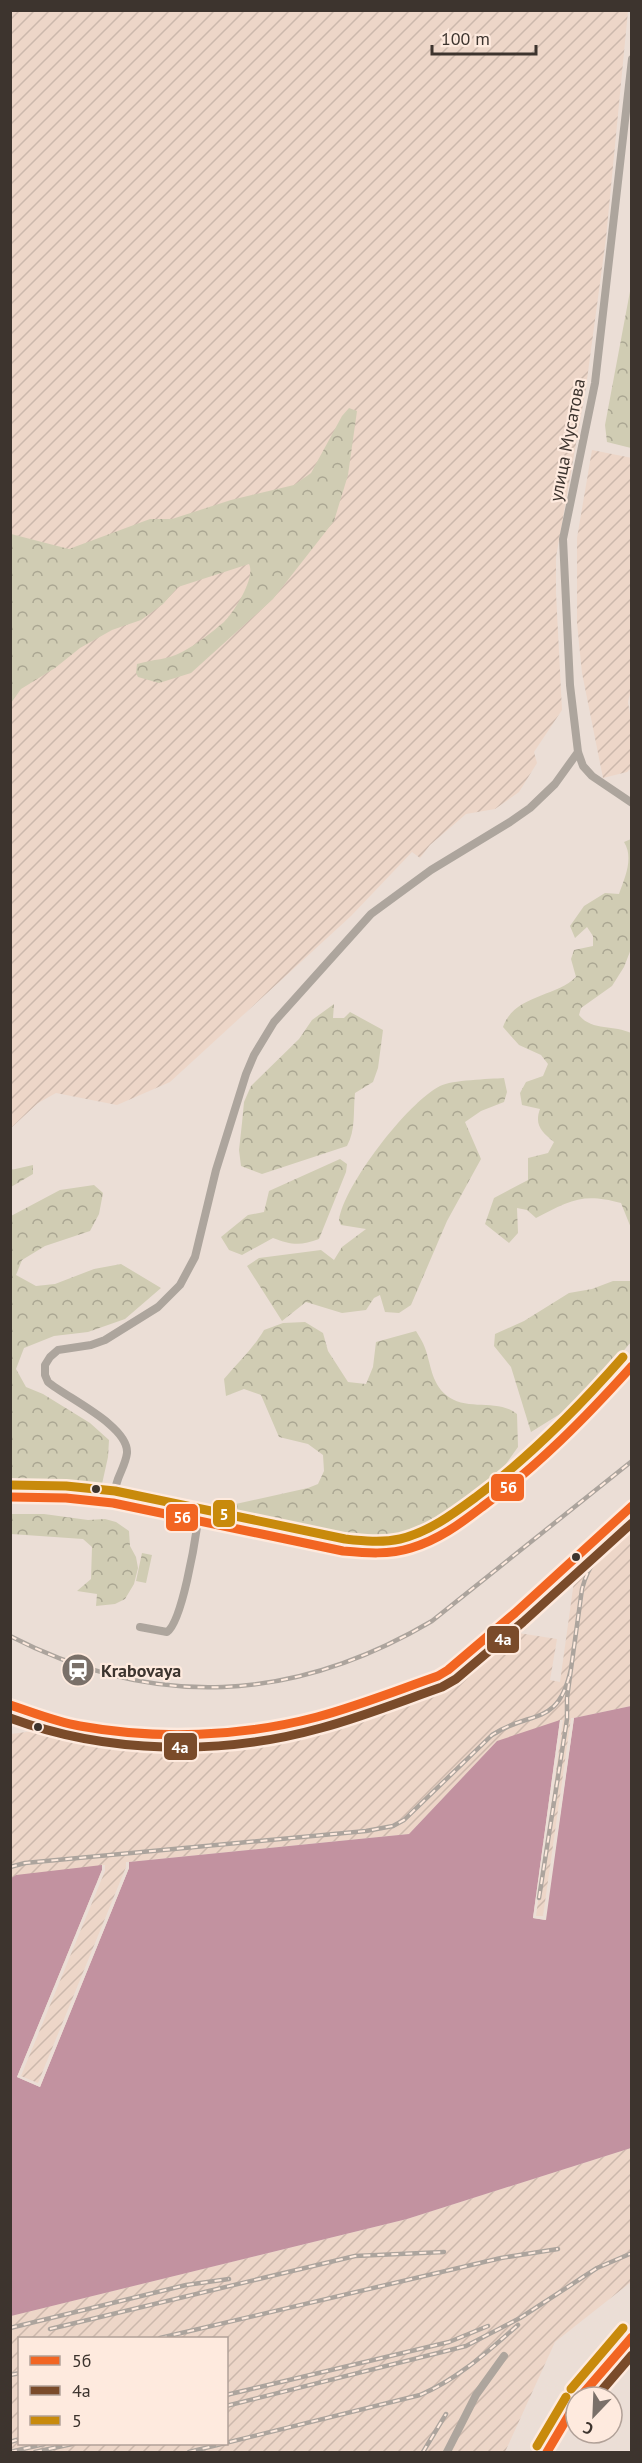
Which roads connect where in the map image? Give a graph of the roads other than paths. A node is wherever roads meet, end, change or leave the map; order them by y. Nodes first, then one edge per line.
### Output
1 (632, 58) edge
2 (578, 752) junction
3 (632, 803) edge
4 (632, 1365) edge
5 (10, 1497) edge
6 (113, 1503) junction
7 (632, 1506) edge
8 (198, 1521) junction
9 (140, 1627) dead end
10 (10, 1705) edge
11 (632, 2336) edge
12 (504, 2356) dead end
13 (590, 2385) edge
14 (564, 2423) edge
15 (447, 2452) edge
16 (547, 2452) edge

1 - 2 street, улица Мусатова
2 - 3 street, улица Мусатова
2 - 6 street
4 - 8 main road
5 - 6 main road
6 - 8 main road
7 - 10 street
8 - 9 street
11 - 13 main road
12 - 15 street
14 - 16 main road

